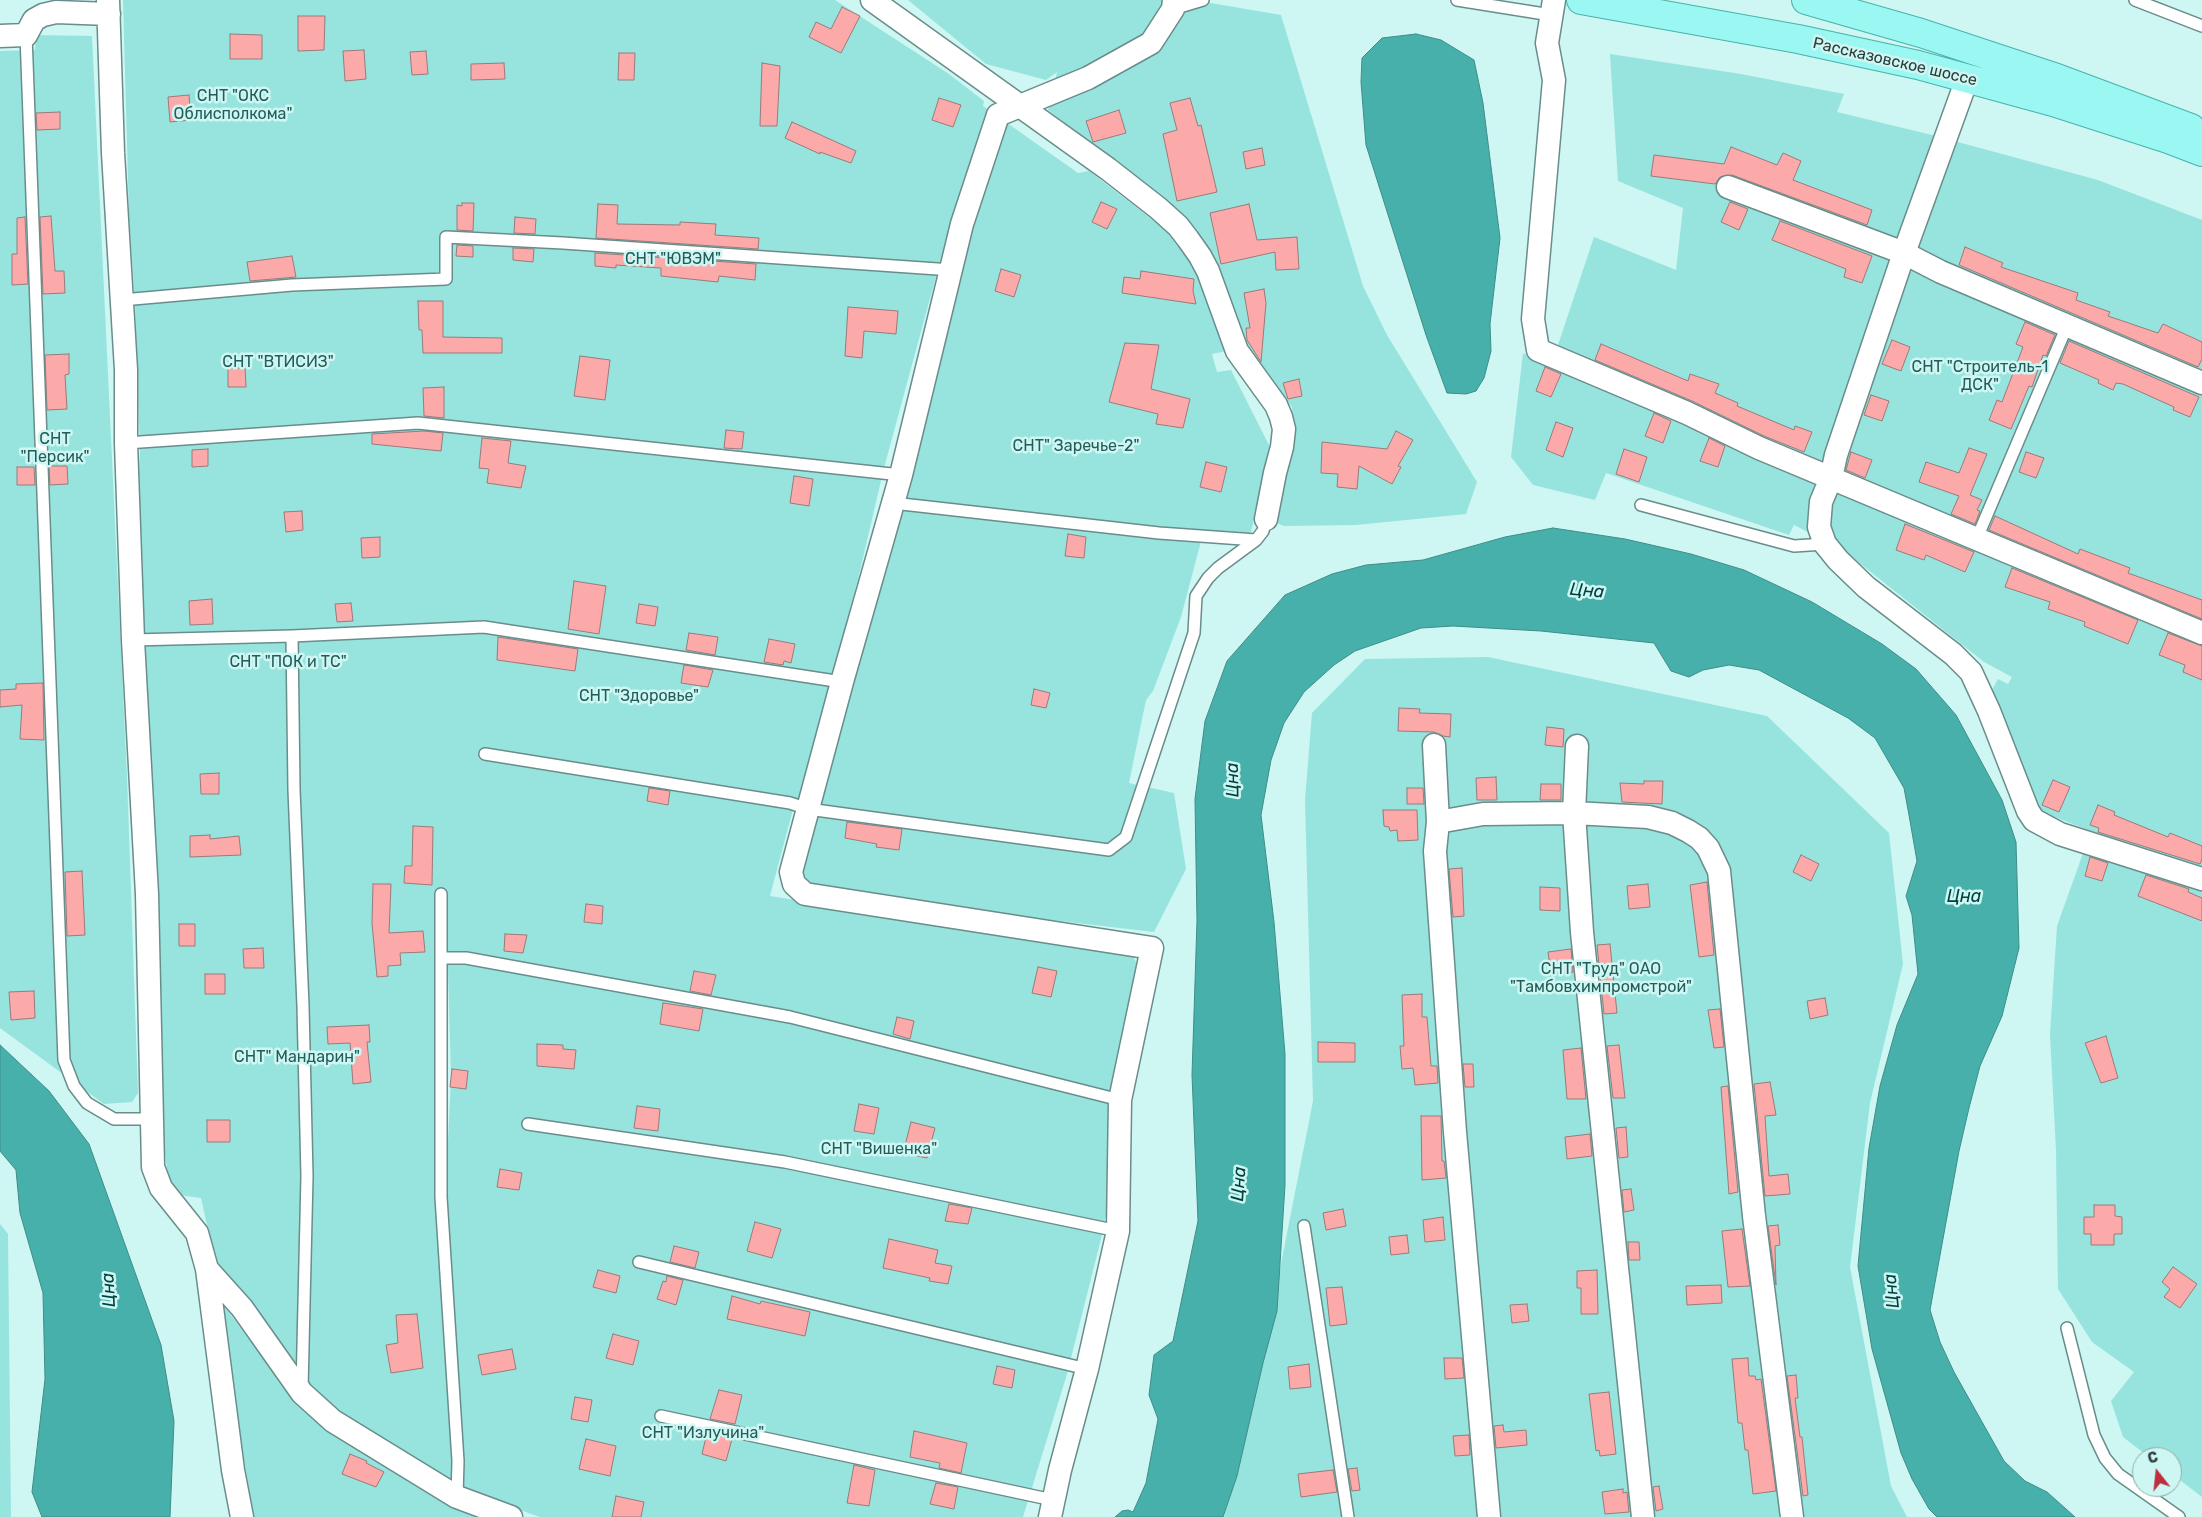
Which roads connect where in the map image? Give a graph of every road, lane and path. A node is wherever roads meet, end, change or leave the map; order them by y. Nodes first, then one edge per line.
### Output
1 (872, 0) edge
2 (1203, 0) edge
3 (1457, 0) edge
4 (1580, 0) edge
5 (1806, 0) edge
6 (2135, 0) edge
7 (1174, 5) edge
8 (109, 7) edge
9 (1553, 7) edge
10 (2202, 26) edge
11 (26, 35) junction
12 (0, 36) edge
13 (1967, 79) junction
14 (1019, 106) junction
15 (2202, 132) edge
16 (2202, 152) edge
17 (1728, 187) dead end
18 (1904, 253) junction
19 (952, 270) junction
20 (122, 300) junction
21 (2067, 326) junction
22 (2202, 383) edge
23 (126, 443) junction
24 (901, 476) junction
25 (1831, 478) junction
26 (893, 503) junction
27 (1641, 505) dead end
28 (1266, 519) joint
29 (1977, 538) junction
30 (1256, 540) junction
31 (1825, 544) junction
32 (2202, 633) edge
33 (292, 636) junction
34 (133, 640) junction
35 (842, 682) junction
36 (1434, 744) dead end
37 (1577, 746) dead end
38 (485, 754) dead end
39 (808, 809) junction
40 (1574, 813) junction
41 (1438, 822) junction
42 (2202, 879) edge
43 (441, 894) dead end
44 (442, 958) junction
45 (1120, 1100) junction
46 (151, 1119) junction
47 (528, 1124) dead end
48 (1304, 1226) dead end
49 (1118, 1231) junction
50 (639, 1262) dead end
51 (207, 1269) junction
52 (2067, 1328) dead end
53 (1087, 1369) junction
54 (302, 1393) junction
55 (661, 1416) dead end
56 (458, 1498) junction
57 (1052, 1508) edge
58 (242, 1517) edge
59 (511, 1517) edge
60 (1348, 1517) edge
61 (1489, 1517) edge
62 (1643, 1517) edge
63 (1792, 1517) edge
64 (2180, 1517) edge

1 - 14 street
2 - 7 lane
3 - 9 lane
4 - 13 main road, Рассказовское шоссе
5 - 15 main road, Рассказовское шоссе
6 - 10 lane
7 - 14 street
8 - 11 street
8 - 20 street
9 - 25 street
11 - 12 street
11 - 46 lane
13 - 16 main road, Рассказовское шоссе
13 - 18 street
14 - 19 street
14 - 28 street
17 - 18 street
18 - 21 street
18 - 25 street
19 - 20 lane
19 - 24 street
20 - 23 street
21 - 22 street
21 - 29 lane
23 - 24 lane
23 - 34 street
24 - 26 street
25 - 29 street
25 - 31 street
26 - 30 lane
26 - 35 street
27 - 31 lane
28 - 30 lane
29 - 32 street
30 - 39 lane
31 - 42 street
33 - 34 lane
33 - 35 lane
33 - 54 lane
34 - 46 street
35 - 39 street
36 - 41 street
37 - 40 street
38 - 39 lane
39 - 45 street
40 - 41 street
40 - 62 street
40 - 63 street
41 - 61 street
43 - 44 lane
44 - 45 lane
44 - 56 lane
45 - 49 street
46 - 51 street
47 - 49 lane
48 - 60 lane
49 - 53 street
50 - 53 lane
51 - 54 street
51 - 58 street
52 - 64 lane
53 - 57 street
54 - 56 street
55 - 57 lane
56 - 59 street

